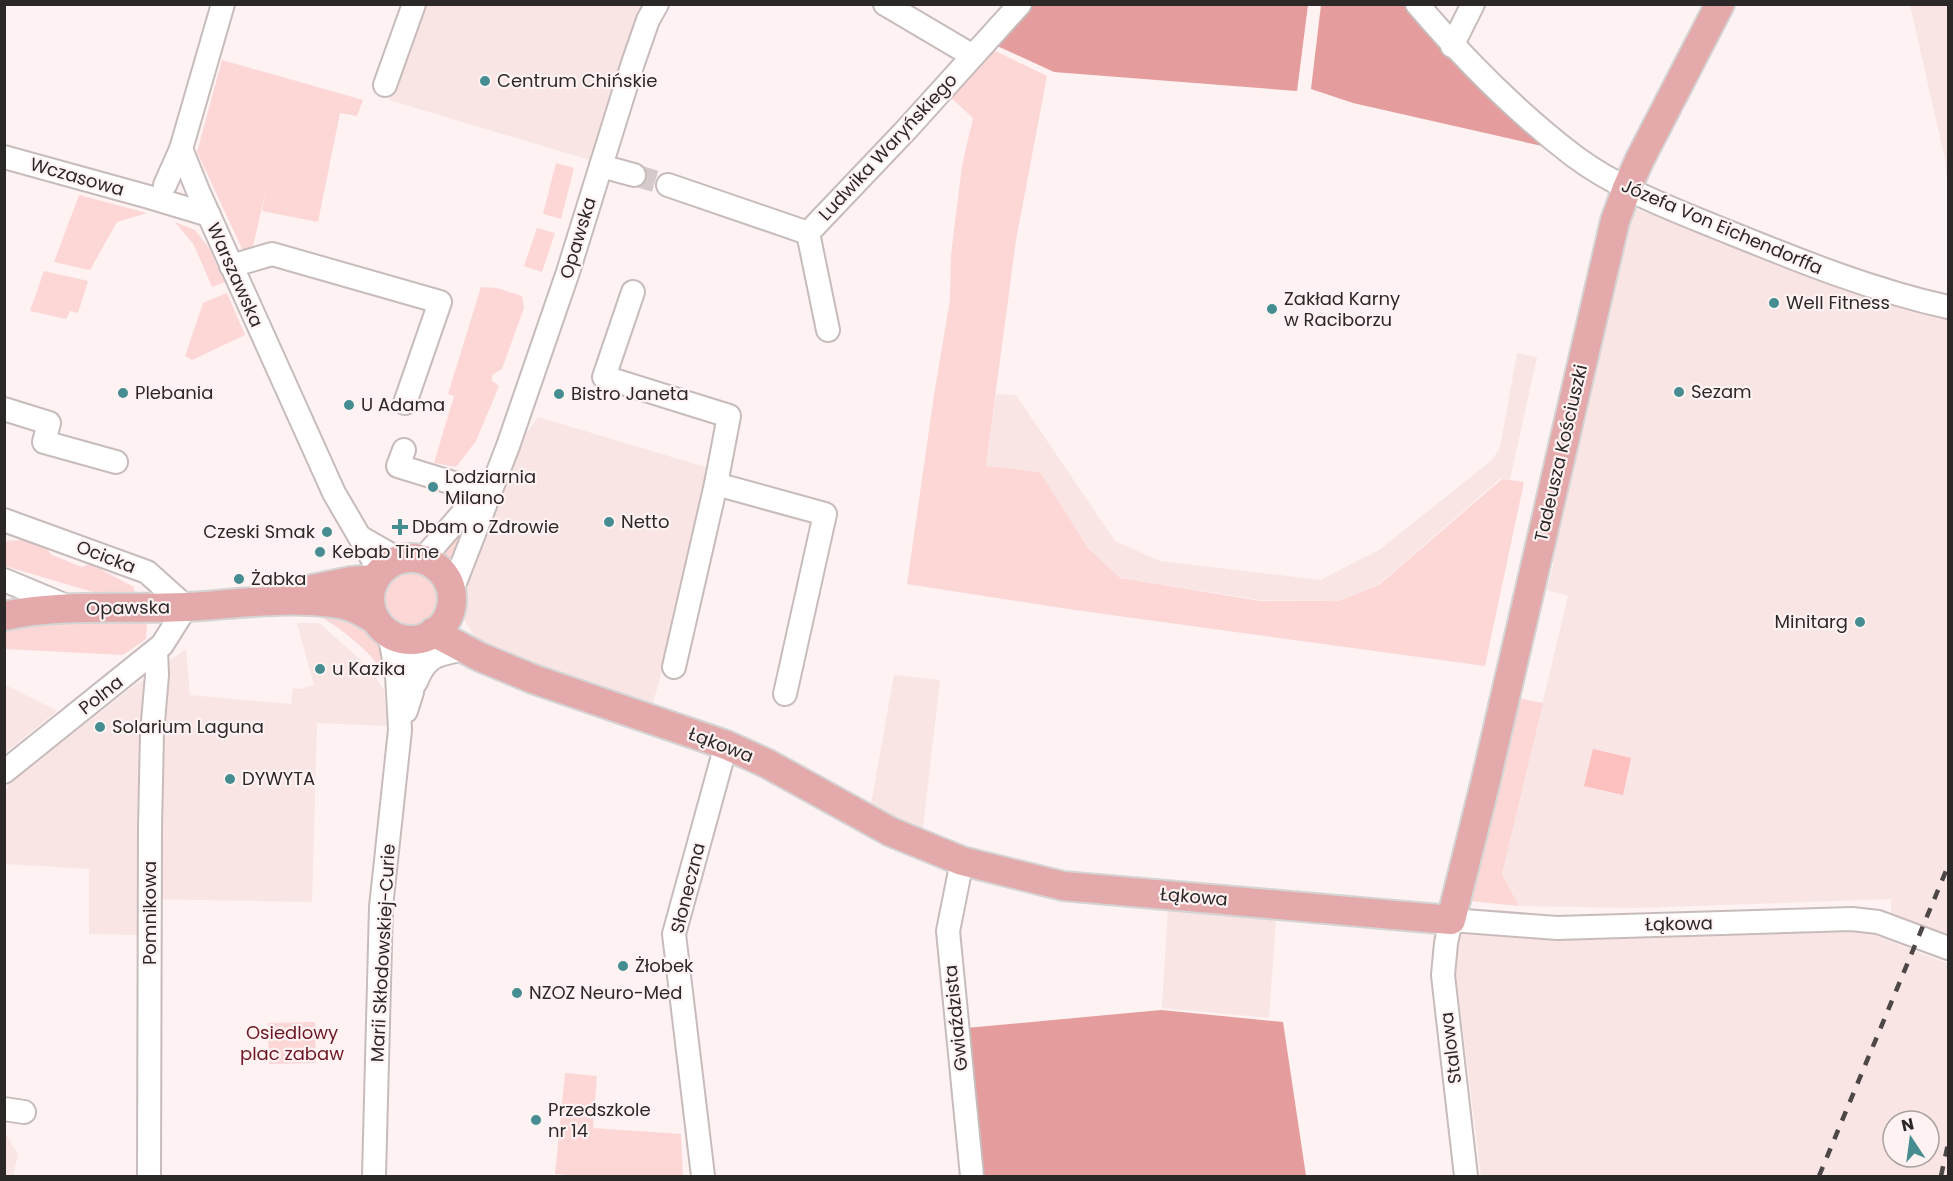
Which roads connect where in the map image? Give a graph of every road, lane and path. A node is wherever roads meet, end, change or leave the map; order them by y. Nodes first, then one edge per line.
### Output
1 (223, 4) edge
2 (414, 4) edge
3 (657, 4) edge
4 (885, 4) edge
5 (1020, 4) edge
6 (1417, 4) edge
7 (1473, 4) edge
8 (1720, 4) edge
9 (1452, 46) junction
10 (973, 56) junction
11 (385, 86) dead end
12 (181, 148) junction
13 (4, 157) edge
14 (601, 165) junction
15 (634, 175) tunnel mouth
16 (194, 183) junction
17 (668, 184) tunnel mouth
18 (1627, 188) junction
19 (162, 195) junction
20 (208, 216) junction
21 (808, 233) junction
22 (231, 266) junction
23 (633, 292) dead end
24 (1948, 307) edge
25 (828, 330) dead end
26 (405, 403) dead end
27 (4, 410) edge
28 (404, 450) dead end
29 (116, 462) dead end
30 (716, 484) junction
31 (485, 493) junction
32 (8, 523) edge
33 (358, 536) junction
34 (386, 570) junction
35 (4, 580) edge
36 (251, 602) junction
37 (186, 607) junction
38 (71, 608) junction
39 (4, 616) edge
40 (440, 619) junction
41 (383, 626) junction
42 (156, 651) junction
43 (472, 653) junction
44 (674, 667) dead end
45 (412, 692) junction
46 (785, 694) dead end
47 (400, 730) junction
48 (726, 745) junction
49 (4, 772) edge
50 (962, 861) junction
51 (1451, 920) junction
52 (1948, 948) edge
53 (149, 1176) edge
54 (374, 1176) edge
55 (703, 1176) edge
56 (972, 1176) edge
57 (1466, 1176) edge

1 - 12 street
2 - 11 street
3 - 14 street, Opawska
4 - 10 street
5 - 10 street, Ludwika Waryńskiego
6 - 9 street, Józefa Von Eichendorffa
7 - 9 street
8 - 18 main road, Tadeusza Kościuszki
9 - 18 street, Józefa Von Eichendorffa
10 - 21 street, Ludwika Waryńskiego
12 - 16 street, Warszawska
12 - 19 street
13 - 19 street, Wczasowa
14 - 15 street
14 - 31 street, Opawska
16 - 19 street
16 - 20 street, Warszawska
17 - 21 street, Ludwika Waryńskiego
18 - 24 street, Józefa Von Eichendorffa
18 - 51 main road, Tadeusza Kościuszki
19 - 20 street, Wczasowa
20 - 22 street, Warszawska
21 - 25 street
22 - 26 street
22 - 33 street, Warszawska
23 - 30 street
27 - 29 street
28 - 31 street
30 - 44 street
30 - 46 street
31 - 34 street, Opawska
31 - 40 street, Opawska
32 - 37 street, Ocicka
33 - 34 street
33 - 34 street
34 - 36 main road, Opawska
34 - 40 main road
34 - 41 main road
35 - 38 street
36 - 37 main road, Opawska
36 - 41 main road, Opawska
37 - 38 main road, Opawska
37 - 42 street, Polna
38 - 39 main road, Opawska
40 - 41 main road
40 - 43 main road
40 - 45 street, Marii Skłodowskiej-Curie
41 - 47 street, Marii Skłodowskiej-Curie
42 - 49 street, Polna
42 - 53 street, Pomnikowa
43 - 45 street, Marii Skłodowskiej-Curie
43 - 48 main road, Łąkowa
45 - 47 street, Marii Skłodowskiej-Curie
47 - 54 street, Marii Skłodowskiej-Curie
48 - 50 main road, Łąkowa
48 - 55 street, Słoneczna
50 - 51 main road, Łąkowa
50 - 56 street, Gwiaździsta
51 - 52 street, Łąkowa
51 - 57 street, Stalowa

